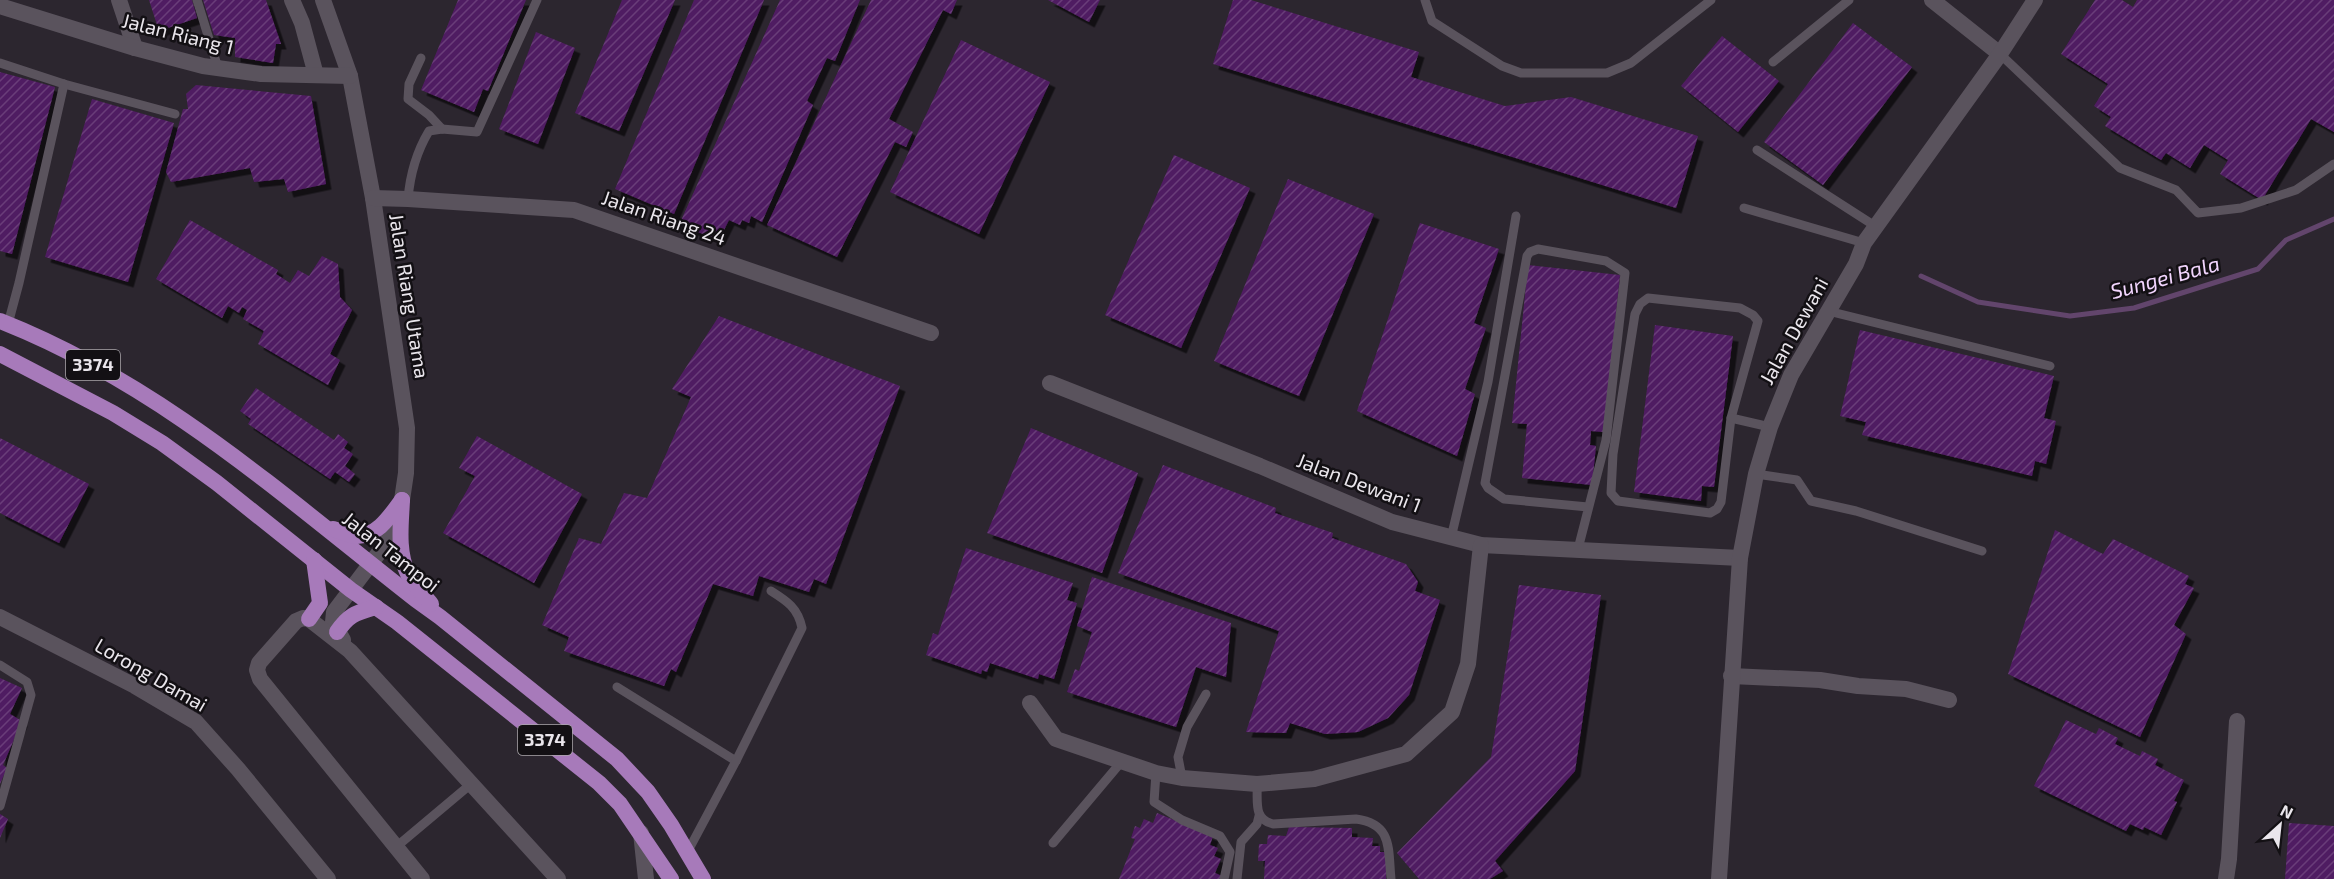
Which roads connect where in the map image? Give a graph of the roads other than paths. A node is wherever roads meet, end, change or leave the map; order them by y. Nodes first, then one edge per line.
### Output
1 (119, 0) edge
2 (197, 0) edge
3 (292, 0) edge
4 (323, 0) edge
5 (537, 0) edge
6 (1425, 0) edge
7 (1711, 0) edge
8 (1849, 0) edge
9 (1932, 0) edge
10 (2035, 0) edge
11 (0, 6) edge
12 (135, 48) junction
13 (2000, 54) junction
14 (421, 58) dead end
15 (0, 63) edge
16 (1773, 63) dead end
17 (218, 68) junction
18 (316, 75) junction
19 (350, 76) junction
20 (64, 84) junction
21 (175, 114) dead end
22 (442, 129) junction
23 (1757, 150) dead end
24 (2334, 164) edge
25 (373, 198) junction
26 (408, 199) junction
27 (1744, 208) dead end
28 (1516, 216) dead end
29 (1875, 226) junction
30 (1864, 243) junction
31 (1828, 311) junction
32 (4, 322) edge
33 (931, 333) dead end
34 (0, 354) edge
35 (2050, 366) dead end
36 (1050, 382) dead end
37 (1731, 418) junction
38 (1770, 428) junction
39 (1756, 474) junction
40 (402, 500) junction
41 (1588, 507) junction
42 (324, 526) junction
43 (1451, 538) junction
44 (1481, 545) junction
45 (1578, 549) junction
46 (1982, 551) dead end
47 (1740, 558) junction
48 (314, 560) junction
49 (371, 565) junction
50 (351, 590) junction
51 (771, 591) dead end
52 (376, 607) junction
53 (0, 617) edge
54 (440, 617) junction
55 (309, 619) junction
56 (337, 632) junction
57 (350, 651) junction
58 (0, 665) edge
59 (1731, 676) junction
60 (617, 687) dead end
61 (1206, 694) dead end
62 (1949, 700) dead end
63 (1030, 703) dead end
64 (2237, 721) dead end
65 (736, 761) junction
66 (1122, 761) junction
67 (1156, 773) junction
68 (1182, 777) junction
69 (471, 784) junction
70 (1257, 784) junction
71 (0, 806) edge
72 (1259, 816) junction
73 (641, 833) junction
74 (1053, 843) dead end
75 (396, 847) junction
76 (688, 851) junction
77 (328, 879) edge
78 (422, 879) edge
79 (558, 879) edge
80 (646, 879) edge
81 (671, 879) edge
82 (703, 879) edge
83 (1224, 879) edge
84 (1237, 879) edge
85 (1391, 879) edge
86 (1719, 879) edge
87 (2226, 879) edge

1 - 12 street
2 - 17 lane
3 - 18 street
4 - 19 street, Jalan Riang Utama
5 - 22 lane
6 - 7 lane
8 - 16 lane
9 - 13 street
10 - 13 street, Jalan Dewani
11 - 12 street, Jalan Riang 1
12 - 17 street, Jalan Riang 1
13 - 24 lane
13 - 29 street, Jalan Dewani
14 - 22 lane
15 - 20 lane
17 - 18 street, Jalan Riang 1
18 - 19 street, Jalan Riang 1
19 - 25 street, Jalan Riang Utama
20 - 21 lane
20 - 32 lane
22 - 26 lane
23 - 29 lane
25 - 26 street, Jalan Riang 24
25 - 40 street, Jalan Riang Utama
26 - 33 street, Jalan Riang 24
27 - 30 lane
28 - 43 lane
29 - 30 street, Jalan Dewani
30 - 31 street, Jalan Dewani
31 - 35 lane
31 - 38 street, Jalan Dewani
32 - 42 main road, Jalan Tampoi / 3374
34 - 48 main road, 3374
36 - 43 street, Jalan Dewani 1
37 - 37 lane
37 - 38 lane
38 - 39 street, Jalan Dewani
39 - 46 lane
39 - 47 street, Jalan Dewani
40 - 42 main road
40 - 49 street, Jalan Riang Utama
40 - 54 main road
41 - 41 lane
41 - 45 lane
42 - 49 main road, Jalan Tampoi / 3374
43 - 44 street, Jalan Dewani 1
44 - 45 street, Jalan Dewani 1
44 - 70 street
45 - 47 street, Jalan Dewani 1
47 - 59 street, Jalan Dewani
48 - 50 main road, 3374
48 - 55 main road
49 - 50 street, Jalan Riang Utama
49 - 54 main road, Jalan Tampoi / 3374
50 - 52 main road, 3374
50 - 56 street, Jalan Riang Utama
51 - 65 lane
52 - 56 main road
52 - 73 main road, 3374
53 - 77 street, Lorong Damai
54 - 76 main road, Jalan Tampoi / 3374
55 - 57 street
55 - 75 street
56 - 57 street
57 - 69 street
58 - 71 lane
59 - 62 street
59 - 86 street, Jalan Dewani
60 - 65 lane
61 - 68 lane
63 - 66 street
64 - 87 street
65 - 76 lane
66 - 67 street
66 - 74 lane
67 - 68 street
67 - 83 lane
68 - 70 street
69 - 75 lane
69 - 79 street
70 - 72 lane
72 - 84 lane
72 - 85 lane
73 - 80 street
73 - 81 main road, 3374
75 - 78 street
76 - 82 main road, Jalan Tampoi / 3374

